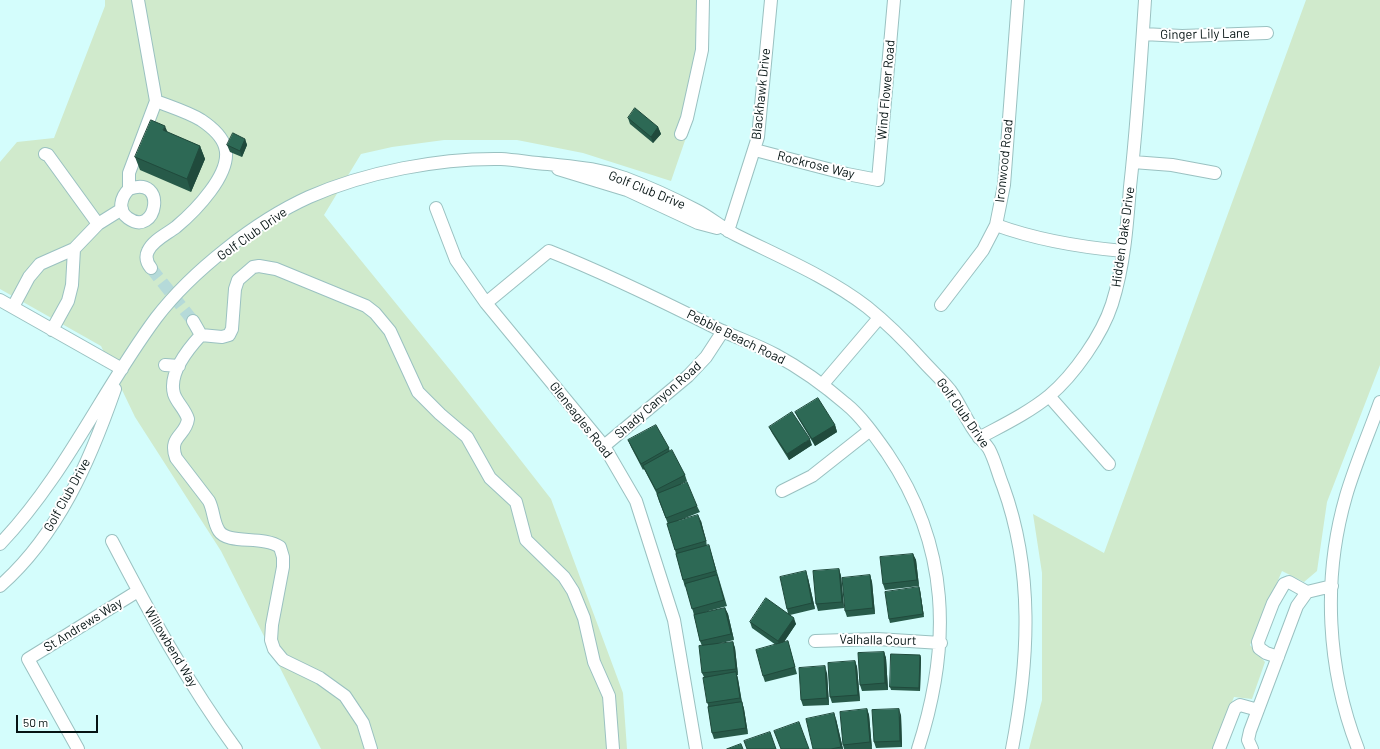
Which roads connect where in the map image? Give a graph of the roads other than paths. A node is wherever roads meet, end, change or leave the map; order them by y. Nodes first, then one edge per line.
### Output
1 (138, 0) edge
2 (703, 0) edge
3 (771, 0) edge
4 (894, 0) edge
5 (1018, 0) edge
6 (1145, 0) edge
7 (1267, 33) dead end
8 (1143, 34) junction
9 (156, 101) junction
10 (681, 134) dead end
11 (755, 150) junction
12 (45, 154) dead end
13 (1133, 162) junction
14 (1215, 173) dead end
15 (878, 180) joint
16 (129, 189) junction
17 (436, 208) dead end
18 (122, 209) junction
19 (98, 224) junction
20 (996, 225) junction
21 (728, 231) junction
22 (74, 249) junction
23 (1123, 251) junction
24 (54, 258) junction
25 (151, 268) tunnel mouth
26 (72, 273) junction
27 (0, 300) edge
28 (486, 303) junction
29 (941, 305) dead end
30 (13, 307) junction
31 (879, 318) junction
32 (193, 321) tunnel mouth
33 (52, 330) junction
34 (723, 332) junction
35 (200, 335) junction
36 (165, 365) dead end
37 (179, 366) junction
38 (122, 370) junction
39 (822, 385) junction
40 (1049, 396) junction
41 (1380, 402) edge
42 (869, 430) junction
43 (979, 438) junction
44 (604, 446) junction
45 (1109, 464) dead end
46 (782, 491) dead end
47 (112, 541) dead end
48 (0, 544) edge
49 (0, 586) edge
50 (1332, 586) junction
51 (138, 591) junction
52 (1307, 592) junction
53 (815, 641) dead end
54 (941, 643) junction
55 (1278, 657) junction
56 (1258, 710) junction
57 (78, 749) edge
58 (236, 749) edge
59 (371, 749) edge
60 (613, 749) edge
61 (696, 749) edge
62 (918, 749) edge
63 (1012, 749) edge
64 (1219, 749) edge
65 (1252, 749) edge
66 (1358, 749) edge

1 - 9 street
2 - 10 street
3 - 11 street, Blackhawk Drive
4 - 15 street, Wind Flower Road
5 - 20 street, Ironwood Road
6 - 8 street, Hidden Oaks Drive
7 - 8 street, Ginger Lily Lane
8 - 13 street, Hidden Oaks Drive
9 - 16 street
9 - 25 street
11 - 15 street, Rockrose Way
11 - 21 street, Blackhawk Drive
12 - 19 street
13 - 14 street
13 - 23 street, Hidden Oaks Drive
16 - 18 street
16 - 18 street
17 - 28 street, Gleneagles Road
18 - 19 street
19 - 22 street
20 - 23 street
20 - 29 street, Ironwood Road
21 - 31 street, Golf Club Drive
21 - 38 street, Golf Club Drive
22 - 24 street
22 - 26 street
23 - 40 street, Hidden Oaks Drive
24 - 26 street
24 - 30 street
26 - 33 street
27 - 30 street
28 - 34 street, Pebble Beach Road
28 - 44 street, Gleneagles Road
30 - 33 street
31 - 39 street
31 - 43 street, Golf Club Drive
32 - 35 street
33 - 38 street
34 - 39 street, Pebble Beach Road
34 - 44 street, Shady Canyon Road
35 - 37 street
35 - 60 street
36 - 37 street
37 - 59 street
38 - 48 street, Golf Club Drive
38 - 49 street, Golf Club Drive
39 - 42 street, Pebble Beach Road
40 - 43 street, Hidden Oaks Drive
40 - 45 street
41 - 50 street
42 - 46 street
42 - 54 street, Pebble Beach Road
43 - 63 street, Golf Club Drive
44 - 61 street, Gleneagles Road
47 - 51 street, Willowbend Way
50 - 52 street
50 - 66 street
51 - 57 street, St Andrews Way
51 - 58 street, Willowbend Way
52 - 55 street
52 - 55 street
53 - 54 street, Valhalla Court
54 - 62 street, Pebble Beach Road
55 - 56 street
56 - 64 street
56 - 65 street

